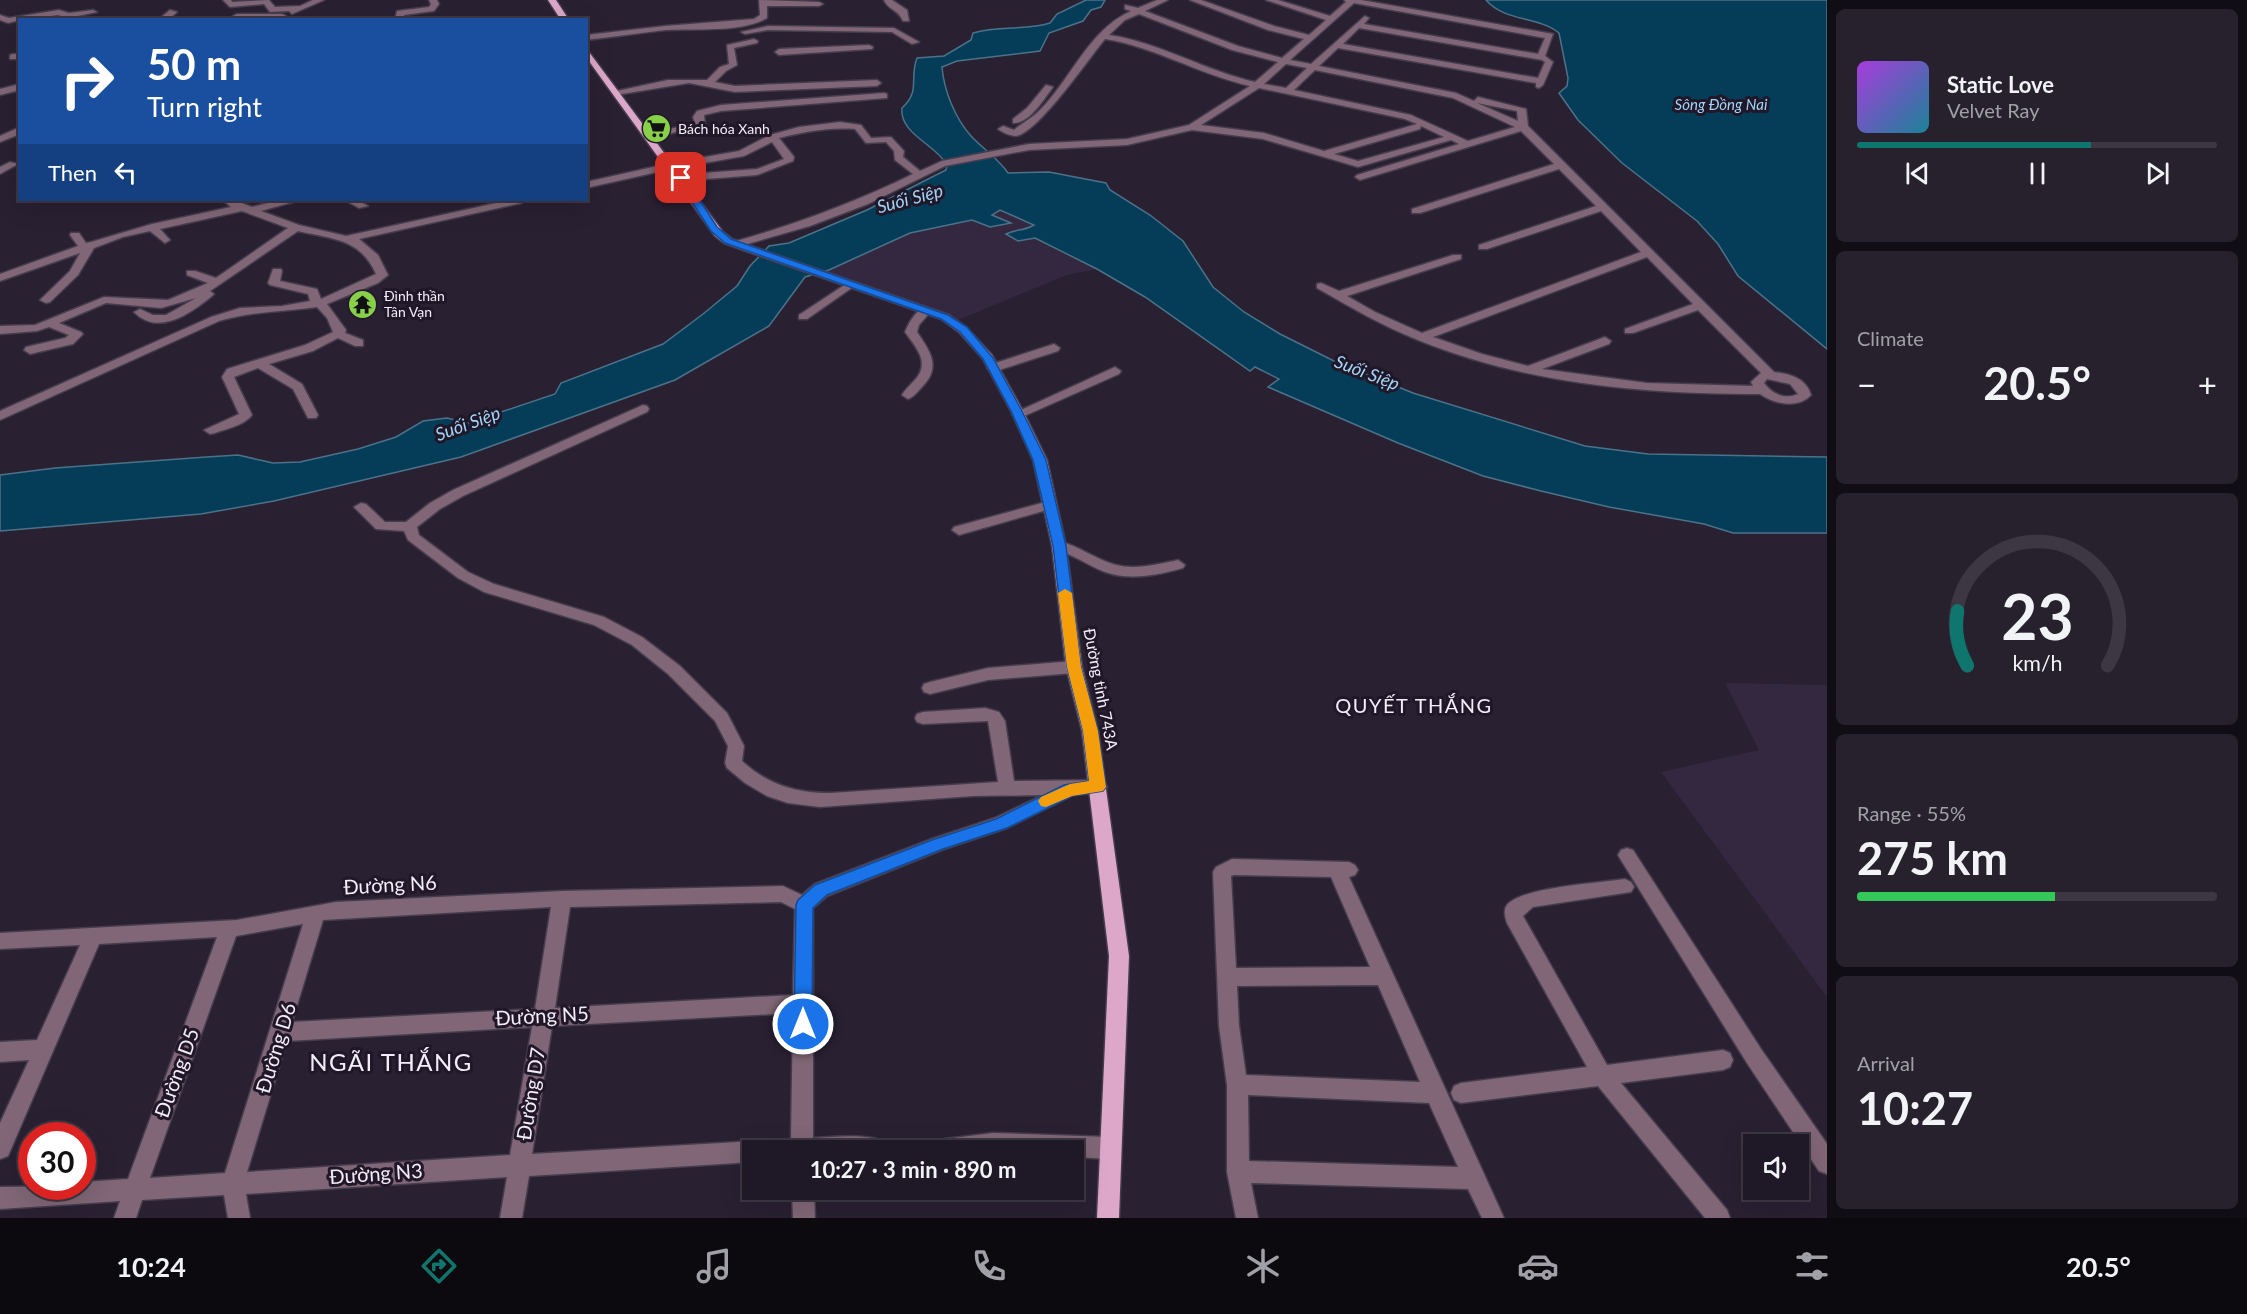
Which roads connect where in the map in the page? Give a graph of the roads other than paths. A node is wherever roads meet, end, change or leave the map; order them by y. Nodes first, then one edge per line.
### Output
1 (227, 0) edge
2 (320, 0) edge
3 (433, 0) edge
4 (552, 0) edge
5 (888, 0) edge
6 (1145, 0) edge
7 (1164, 0) edge
8 (1194, 0) edge
9 (1270, 0) edge
10 (94, 1) edge
11 (1350, 1) edge
12 (762, 2) edge
13 (819, 4) dead end
14 (1377, 6) junction
15 (300, 8) junction
16 (1132, 9) junction
17 (93, 12) junction
18 (173, 12) dead end
19 (420, 14) edge
20 (237, 16) dead end
21 (28, 18) edge
22 (88, 18) edge
23 (165, 18) edge
24 (279, 18) edge
25 (399, 18) edge
26 (564, 18) edge
27 (906, 19) dead end
28 (1332, 19) junction
29 (727, 24) junction
30 (1358, 25) junction
31 (742, 32) junction
32 (1092, 33) dead end
33 (1102, 36) junction
34 (588, 38) edge
35 (1310, 38) junction
36 (722, 39) dead end
37 (915, 42) dead end
38 (762, 45) junction
39 (1337, 45) junction
40 (730, 47) junction
41 (869, 47) dead end
42 (780, 52) junction
43 (588, 53) edge
44 (789, 56) dead end
45 (1541, 56) junction
46 (1284, 61) junction
47 (1313, 68) junction
48 (1057, 76) dead end
49 (710, 82) junction
50 (878, 82) dead end
51 (1256, 86) junction
52 (18, 88) edge
53 (0, 92) edge
54 (616, 92) junction
55 (1287, 92) junction
56 (884, 96) dead end
57 (1456, 96) junction
58 (1039, 99) junction
59 (1051, 100) junction
60 (1028, 125) junction
61 (1192, 127) junction
62 (1418, 127) dead end
63 (1523, 127) junction
64 (18, 131) edge
65 (649, 135) junction
66 (1445, 135) junction
67 (773, 136) junction
68 (0, 139) edge
69 (1468, 144) junction
70 (1024, 148) junction
71 (747, 152) junction
72 (1327, 153) junction
73 (13, 164) dead end
74 (1561, 165) junction
75 (671, 166) junction
76 (0, 171) edge
77 (752, 172) junction
78 (921, 176) junction
79 (1360, 177) dead end
80 (681, 178) junction
81 (591, 184) edge
82 (230, 201) edge
83 (286, 201) edge
84 (352, 201) edge
85 (516, 201) edge
86 (363, 206) dead end
87 (242, 207) junction
88 (1602, 207) junction
89 (254, 210) junction
90 (1416, 211) dead end
91 (152, 227) junction
92 (296, 227) junction
93 (75, 235) dead end
94 (350, 238) junction
95 (165, 240) dead end
96 (87, 246) junction
97 (742, 246) junction
98 (1483, 247) dead end
99 (1648, 253) junction
100 (1457, 257) dead end
101 (277, 271) dead end
102 (191, 273) dead end
103 (0, 278) edge
104 (214, 284) junction
105 (849, 285) junction
106 (1321, 286) dead end
107 (292, 288) junction
108 (1336, 296) junction
109 (46, 300) dead end
110 (318, 303) junction
111 (1700, 305) junction
112 (189, 308) junction
113 (260, 310) junction
114 (926, 310) junction
115 (141, 312) dead end
116 (201, 315) dead end
117 (803, 316) dead end
118 (51, 324) junction
119 (0, 330) edge
120 (1629, 331) dead end
121 (338, 334) junction
122 (1422, 337) junction
123 (1605, 341) dead end
124 (360, 344) dead end
125 (1054, 348) dead end
126 (30, 350) dead end
127 (260, 364) junction
128 (993, 368) junction
129 (1530, 369) junction
130 (1115, 371) dead end
131 (1770, 375) junction
132 (1762, 390) junction
133 (908, 395) dead end
134 (643, 409) dead end
135 (1018, 414) junction
136 (312, 415) dead end
137 (0, 416) edge
138 (210, 430) dead end
139 (1049, 505) junction
140 (361, 507) dead end
141 (410, 527) junction
142 (959, 530) dead end
143 (1059, 546) junction
144 (1178, 565) dead end
145 (1074, 667) junction
146 (930, 688) dead end
147 (923, 718) dead end
148 (1098, 787) junction
149 (1007, 788) junction
150 (1070, 790) junction
151 (1627, 855) dead end
152 (1625, 887) dead end
153 (562, 899) junction
154 (804, 905) junction
155 (316, 913) junction
156 (229, 929) junction
157 (93, 936) junction
158 (0, 941) edge
159 (1383, 976) junction
160 (1227, 977) junction
161 (803, 1003) junction
162 (543, 1016) junction
163 (281, 1032) junction
164 (43, 1049) junction
165 (0, 1052) edge
166 (1723, 1060) dead end
167 (1602, 1076) junction
168 (1237, 1085) junction
169 (1461, 1092) dead end
170 (1435, 1094) junction
171 (802, 1140) edge
172 (1084, 1147) edge
173 (0, 1148) edge
174 (1109, 1148) junction
175 (742, 1152) edge
176 (1827, 1163) edge
177 (519, 1166) junction
178 (1238, 1172) junction
179 (1475, 1178) junction
180 (233, 1183) junction
181 (136, 1189) junction
182 (0, 1198) edge
183 (803, 1200) edge
184 (125, 1218) edge
185 (239, 1218) edge
186 (511, 1218) edge
187 (804, 1218) edge
188 (1108, 1218) edge
189 (1247, 1218) edge
190 (1493, 1218) edge
191 (1719, 1218) edge

1 - 15 street
2 - 15 street
3 - 19 street
4 - 26 main road
5 - 27 street
6 - 16 street
7 - 16 street
8 - 35 street
9 - 28 street
10 - 17 street
11 - 14 street
11 - 28 street
12 - 13 street
12 - 29 street
14 - 30 street
14 - 45 street
15 - 24 street
16 - 32 street
16 - 33 street
16 - 46 street
17 - 21 street
17 - 22 street
18 - 23 street
19 - 25 street
20 - 24 street
28 - 35 street
29 - 31 street
29 - 34 street
30 - 39 street
30 - 45 street
31 - 37 street
31 - 38 street
33 - 51 street
33 - 59 street
35 - 46 street
36 - 40 street
38 - 40 street
38 - 42 street
39 - 45 street
39 - 47 street
40 - 49 street
41 - 42 street
42 - 44 street
43 - 54 main road, Đường tỉnh 743A
46 - 47 street
46 - 51 street
47 - 55 street
47 - 57 street
48 - 58 street
49 - 50 street
49 - 54 street
51 - 55 street
51 - 61 street
52 - 53 street
54 - 65 main road, Đường tỉnh 743A
55 - 66 street
56 - 65 street
57 - 63 street
57 - 63 street
58 - 59 street
58 - 60 street
59 - 60 street
60 - 70 street
61 - 70 street
61 - 72 street
62 - 72 street
63 - 69 street
63 - 74 street
64 - 68 street
65 - 75 main road, Đường tỉnh 743A
66 - 69 street
66 - 72 street
67 - 71 street
67 - 77 street
67 - 78 street
69 - 79 street
70 - 78 street
71 - 75 street
71 - 77 street
73 - 76 street
74 - 88 street
74 - 90 street
75 - 80 main road, Đường tỉnh 743A
75 - 81 street
77 - 80 street
78 - 97 street
80 - 97 main road, Đường tỉnh 743A
82 - 87 street
83 - 89 street
84 - 86 street
85 - 94 street
87 - 89 street
87 - 91 street
88 - 98 street
88 - 99 street
89 - 92 street
91 - 95 street
91 - 96 street
92 - 94 street
92 - 104 street
93 - 96 street
94 - 110 street
96 - 103 street
96 - 109 street
97 - 105 main road, Đường tỉnh 743A
99 - 111 street
99 - 122 street
100 - 108 street
101 - 107 street
102 - 104 street
104 - 112 street
104 - 118 street
105 - 114 main road, Đường tỉnh 743A
105 - 117 street
106 - 108 street
107 - 110 street
107 - 113 street
108 - 122 street
110 - 113 street
110 - 121 street
111 - 120 street
111 - 131 street
112 - 115 street
112 - 116 street
113 - 137 street
114 - 128 main road, Đường tỉnh 743A
114 - 133 street
118 - 119 street
118 - 126 street
121 - 124 street
121 - 127 street
122 - 129 street
123 - 129 street
125 - 128 street
127 - 136 street
127 - 138 street
128 - 135 main road, Đường tỉnh 743A
129 - 132 street
130 - 135 street
131 - 132 street
131 - 132 street
134 - 141 street
135 - 139 main road, Đường tỉnh 743A
139 - 142 street
139 - 143 main road, Đường tỉnh 743A
140 - 141 street
141 - 149 street
143 - 144 street
143 - 145 main road, Đường tỉnh 743A
145 - 146 street
145 - 148 main road, Đường tỉnh 743A
147 - 149 street
148 - 150 street
148 - 174 main road, Đường tỉnh 743A
149 - 150 street
150 - 154 street
151 - 176 street
152 - 167 street
153 - 154 street, Đường N6
153 - 155 street, Đường N6
153 - 162 street, Đường D7
154 - 161 street
155 - 156 street, Đường N6
155 - 163 street, Đường D6
156 - 157 street, Đường N6
156 - 181 street, Đường D5
157 - 158 street, Đường N6
157 - 164 street
159 - 160 street
159 - 160 street
159 - 170 street
160 - 168 street
161 - 162 street, Đường N5
161 - 171 street
162 - 163 street, Đường N5
162 - 177 street, Đường D7
163 - 180 street, Đường D6
164 - 165 street
164 - 173 street
166 - 167 street
167 - 169 street
167 - 191 street
168 - 170 street
168 - 178 street
170 - 179 street
172 - 174 street
174 - 188 main road, Đường tỉnh 743A
175 - 177 street, Đường N3
177 - 180 street, Đường N3
177 - 186 street, Đường D7
178 - 179 street
178 - 189 street
179 - 190 street
180 - 181 street, Đường N3
180 - 185 street
181 - 182 street, Đường N3
181 - 184 street, Đường D5
183 - 187 street

